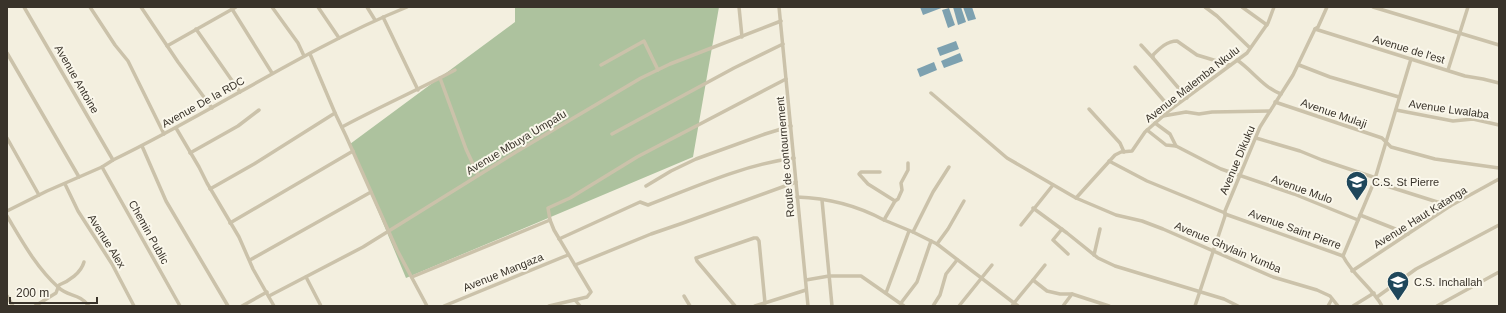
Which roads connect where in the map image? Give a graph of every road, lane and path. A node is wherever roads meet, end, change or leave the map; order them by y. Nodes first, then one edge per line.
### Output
1 (24, 7) edge
2 (90, 7) edge
3 (141, 7) edge
4 (272, 7) edge
5 (318, 7) edge
6 (367, 7) edge
7 (407, 7) edge
8 (739, 7) edge
9 (779, 7) edge
10 (1205, 7) edge
11 (1242, 7) edge
12 (1274, 7) edge
13 (1327, 7) edge
14 (1373, 7) edge
15 (1468, 7) edge
16 (235, 8) edge
17 (383, 17) junction
18 (376, 20) junction
19 (781, 21) junction
20 (1267, 25) junction
21 (196, 29) junction
22 (1315, 29) junction
23 (1459, 32) junction
24 (742, 36) junction
25 (339, 38) junction
26 (783, 44) junction
27 (1499, 44) edge
28 (1141, 45) dead end
29 (167, 46) junction
30 (1250, 48) junction
31 (7, 53) edge
32 (310, 54) junction
33 (304, 56) junction
34 (1153, 58) junction
35 (1411, 59) junction
36 (1237, 60) junction
37 (601, 65) dead end
38 (1230, 65) junction
39 (1299, 65) junction
40 (1135, 67) dead end
41 (455, 70) dead end
42 (658, 70) junction
43 (1448, 70) junction
44 (272, 73) junction
45 (440, 78) junction
46 (786, 79) junction
47 (1499, 83) edge
48 (418, 90) junction
49 (240, 92) junction
50 (931, 93) dead end
51 (1281, 94) junction
52 (1399, 97) junction
53 (1187, 98) junction
54 (1275, 102) junction
55 (212, 108) junction
56 (1089, 109) dead end
57 (1171, 109) junction
58 (259, 110) dead end
59 (1396, 110) junction
60 (1270, 111) junction
61 (335, 113) junction
62 (1163, 116) junction
63 (1156, 123) junction
64 (1499, 125) edge
65 (791, 126) junction
66 (342, 127) junction
67 (176, 128) junction
68 (1147, 130) junction
69 (164, 134) junction
70 (612, 134) dead end
71 (7, 138) edge
72 (1256, 138) junction
73 (1386, 142) junction
74 (142, 146) junction
75 (1176, 146) junction
76 (353, 151) junction
77 (1124, 152) junction
78 (190, 153) junction
79 (794, 158) junction
80 (113, 160) junction
81 (1109, 161) junction
82 (908, 163) dead end
83 (102, 167) junction
84 (949, 167) dead end
85 (1499, 168) edge
86 (880, 172) dead end
87 (478, 175) junction
88 (1240, 176) junction
89 (79, 177) junction
90 (1376, 178) junction
91 (1499, 179) edge
92 (796, 182) junction
93 (1374, 182) junction
94 (65, 184) junction
95 (1053, 185) junction
96 (646, 186) dead end
97 (210, 189) junction
98 (371, 192) junction
99 (40, 195) junction
100 (797, 197) junction
101 (1076, 198) junction
102 (822, 200) junction
103 (896, 200) junction
104 (964, 201) dead end
105 (1450, 206) junction
106 (1033, 208) junction
107 (7, 211) edge
108 (1225, 214) junction
109 (1360, 215) junction
110 (7, 216) edge
111 (550, 220) junction
112 (884, 220) junction
113 (1358, 220) junction
114 (230, 223) junction
115 (1020, 224) dead end
116 (1499, 225) edge
117 (1062, 229) junction
118 (1100, 229) dead end
119 (389, 230) junction
120 (911, 231) junction
121 (1408, 234) junction
122 (559, 239) junction
123 (931, 241) junction
124 (937, 244) junction
125 (1212, 252) junction
126 (1068, 254) dead end
127 (568, 255) junction
128 (1094, 255) junction
129 (1343, 256) junction
130 (250, 260) junction
131 (957, 260) junction
132 (84, 262) dead end
133 (576, 265) junction
134 (992, 265) dead end
135 (1045, 265) dead end
136 (1352, 271) junction
137 (1499, 272) edge
138 (829, 276) junction
139 (306, 277) junction
140 (412, 277) junction
141 (982, 278) junction
142 (806, 280) junction
143 (1033, 280) junction
144 (59, 289) junction
145 (806, 290) junction
146 (1199, 291) junction
147 (268, 294) junction
148 (886, 294) junction
149 (1072, 294) junction
150 (1376, 295) junction
151 (7, 296) edge
152 (684, 296) dead end
153 (1332, 299) junction
154 (575, 300) junction
155 (765, 303) junction
156 (901, 303) junction
157 (1013, 304) edge
158 (12, 306) edge
159 (35, 306) edge
160 (89, 306) edge
161 (134, 306) edge
162 (180, 306) edge
163 (228, 306) edge
164 (242, 306) edge
165 (274, 306) edge
166 (321, 306) edge
167 (427, 306) edge
168 (444, 306) edge
169 (549, 306) edge
170 (580, 306) edge
171 (690, 306) edge
172 (735, 306) edge
173 (755, 306) edge
174 (808, 306) edge
175 (832, 306) edge
176 (904, 306) edge
177 (932, 306) edge
178 (959, 306) edge
179 (1018, 306) edge
180 (1063, 306) edge
181 (1109, 306) edge
182 (1195, 306) edge
183 (1238, 306) edge
184 (1328, 306) edge
185 (1338, 306) edge
186 (1353, 306) edge
187 (1382, 306) edge
188 (1437, 306) edge

1 - 80 street, Avenue Antoine
2 - 69 street
3 - 29 street
4 - 33 street
5 - 25 street
6 - 18 street
7 - 17 street, Avenue De la RDC
8 - 24 street
9 - 19 street, Route de contournement
10 - 30 street
11 - 20 street
12 - 20 street, Avenue Malemba Nkulu
13 - 22 street, Avenue Dikuku
14 - 23 street
15 - 23 street
16 - 21 street
16 - 44 street
17 - 18 street, Avenue De la RDC
17 - 48 street
18 - 25 street, Avenue De la RDC
19 - 24 street, Avenue Mbuya Umpafu
19 - 26 street, Route de contournement
20 - 30 street, Avenue Malemba Nkulu
21 - 29 street
21 - 49 street
22 - 35 street, Avenue de l'est
22 - 39 street, Avenue Dikuku
23 - 27 street
23 - 43 street
24 - 42 street, Avenue Mbuya Umpafu
25 - 32 street, Avenue De la RDC
26 - 46 street, Route de contournement
26 - 70 street
28 - 34 street
29 - 55 street
30 - 36 street, Avenue Malemba Nkulu
31 - 89 street
32 - 33 street, Avenue De la RDC
32 - 61 street
33 - 44 street, Avenue De la RDC
34 - 38 street
34 - 53 street
35 - 43 street, Avenue de l'est
35 - 52 street, Avenue Saint Pierre
36 - 38 street, Avenue Malemba Nkulu
36 - 51 street
37 - 42 street
38 - 53 street, Avenue Malemba Nkulu
39 - 51 street, Avenue Dikuku
39 - 52 street
40 - 57 street
41 - 45 street
42 - 87 street, Avenue Mbuya Umpafu
43 - 47 street, Avenue de l'est
44 - 49 street, Avenue De la RDC
45 - 48 street
45 - 87 street
46 - 65 street, Route de contournement
46 - 111 street
48 - 66 street
49 - 55 street, Avenue De la RDC
50 - 95 street, Avenue Ghylain Yumba
51 - 54 street, Avenue Dikuku
52 - 59 street, Avenue Saint Pierre
53 - 57 street, Avenue Malemba Nkulu
54 - 60 street, Avenue Dikuku
54 - 73 street, Avenue Mulaji
55 - 67 street, Avenue De la RDC
56 - 77 street
57 - 62 street, Avenue Malemba Nkulu
58 - 78 street
59 - 64 street, Avenue Lwalaba
59 - 73 street, Avenue Saint Pierre
60 - 62 street
60 - 72 street, Avenue Dikuku
61 - 66 street
61 - 97 street
62 - 63 street, Avenue Malemba Nkulu
63 - 68 street, Avenue Malemba Nkulu
63 - 75 street
65 - 79 street, Route de contournement
65 - 96 street
66 - 76 street
67 - 69 street, Avenue De la RDC
67 - 78 street
68 - 75 street, Avenue Mulo
68 - 77 street, Avenue Malemba Nkulu
69 - 74 street, Avenue De la RDC
71 - 99 street
72 - 88 street, Avenue Dikuku
72 - 90 street
73 - 85 street, Avenue Mulaji
73 - 90 street, Avenue Saint Pierre
74 - 80 street, Avenue De la RDC
74 - 163 street
75 - 88 street, Avenue Mulo
76 - 98 street
76 - 114 street
77 - 81 street, Avenue Malemba Nkulu
78 - 97 street
79 - 92 street, Route de contournement
79 - 122 street
80 - 83 street, Avenue De la RDC
81 - 101 street, Avenue Malemba Nkulu
81 - 108 street, Avenue Saint Pierre
82 - 103 street
83 - 89 street, Avenue De la RDC
83 - 162 street, Chemin Public
84 - 120 street
86 - 103 street
87 - 119 street, Avenue Mbuya Umpafu
88 - 108 street, Avenue Dikuku
88 - 113 street, Avenue Mulo
89 - 94 street, Avenue De la RDC
90 - 93 street, Avenue Saint Pierre
91 - 105 street, Avenue Haut Katanga
92 - 100 street, Route de contournement
92 - 133 street
93 - 105 street
93 - 109 street, Avenue Saint Pierre
94 - 99 street, Avenue De la RDC
94 - 161 street, Avenue Alex
95 - 101 street, Avenue Ghylain Yumba
95 - 106 street
97 - 114 street
98 - 119 street
98 - 130 street
99 - 107 street, Avenue De la RDC
100 - 102 street
100 - 142 street, Route de contournement
101 - 125 street, Avenue Ghylain Yumba
102 - 112 street
102 - 138 street
103 - 112 street
104 - 124 street
105 - 121 street, Avenue Haut Katanga
106 - 115 street
106 - 117 street
108 - 125 street, Avenue Dikuku
108 - 129 street, Avenue Saint Pierre
109 - 113 street, Avenue Saint Pierre
109 - 121 street
110 - 144 street
111 - 122 street
111 - 140 street
112 - 120 street
113 - 129 street, Avenue Saint Pierre
114 - 130 street
116 - 150 street
117 - 126 street
117 - 128 street
118 - 128 street
119 - 139 street, Avenue Mbuya Umpafu
119 - 140 street
120 - 123 street
120 - 148 street
121 - 136 street, Avenue Haut Katanga
122 - 127 street
123 - 124 street
123 - 156 street
124 - 131 street
125 - 146 street, Avenue Dikuku
125 - 153 street, Avenue Ghylain Yumba
127 - 133 street
127 - 168 street, Avenue Mangaza
128 - 146 street
129 - 136 street
130 - 147 street
131 - 141 street
131 - 177 street
132 - 144 street
133 - 154 street
134 - 141 street
135 - 143 street
136 - 150 street
137 - 188 street
138 - 142 street
138 - 148 street
138 - 175 street
139 - 147 street, Avenue Mbuya Umpafu
139 - 166 street
140 - 167 street
141 - 157 street
141 - 178 street
142 - 145 street, Route de contournement
143 - 149 street
143 - 157 street
144 - 159 street
144 - 160 street
145 - 155 street
145 - 174 street, Route de contournement
146 - 182 street, Avenue Dikuku
146 - 183 street
147 - 164 street, Avenue Mbuya Umpafu
147 - 165 street
148 - 156 street
149 - 180 street
149 - 181 street
150 - 186 street
150 - 187 street
151 - 158 street
152 - 171 street
153 - 184 street
153 - 185 street
154 - 169 street
154 - 170 street
155 - 172 street
155 - 173 street
156 - 176 street
157 - 179 street

